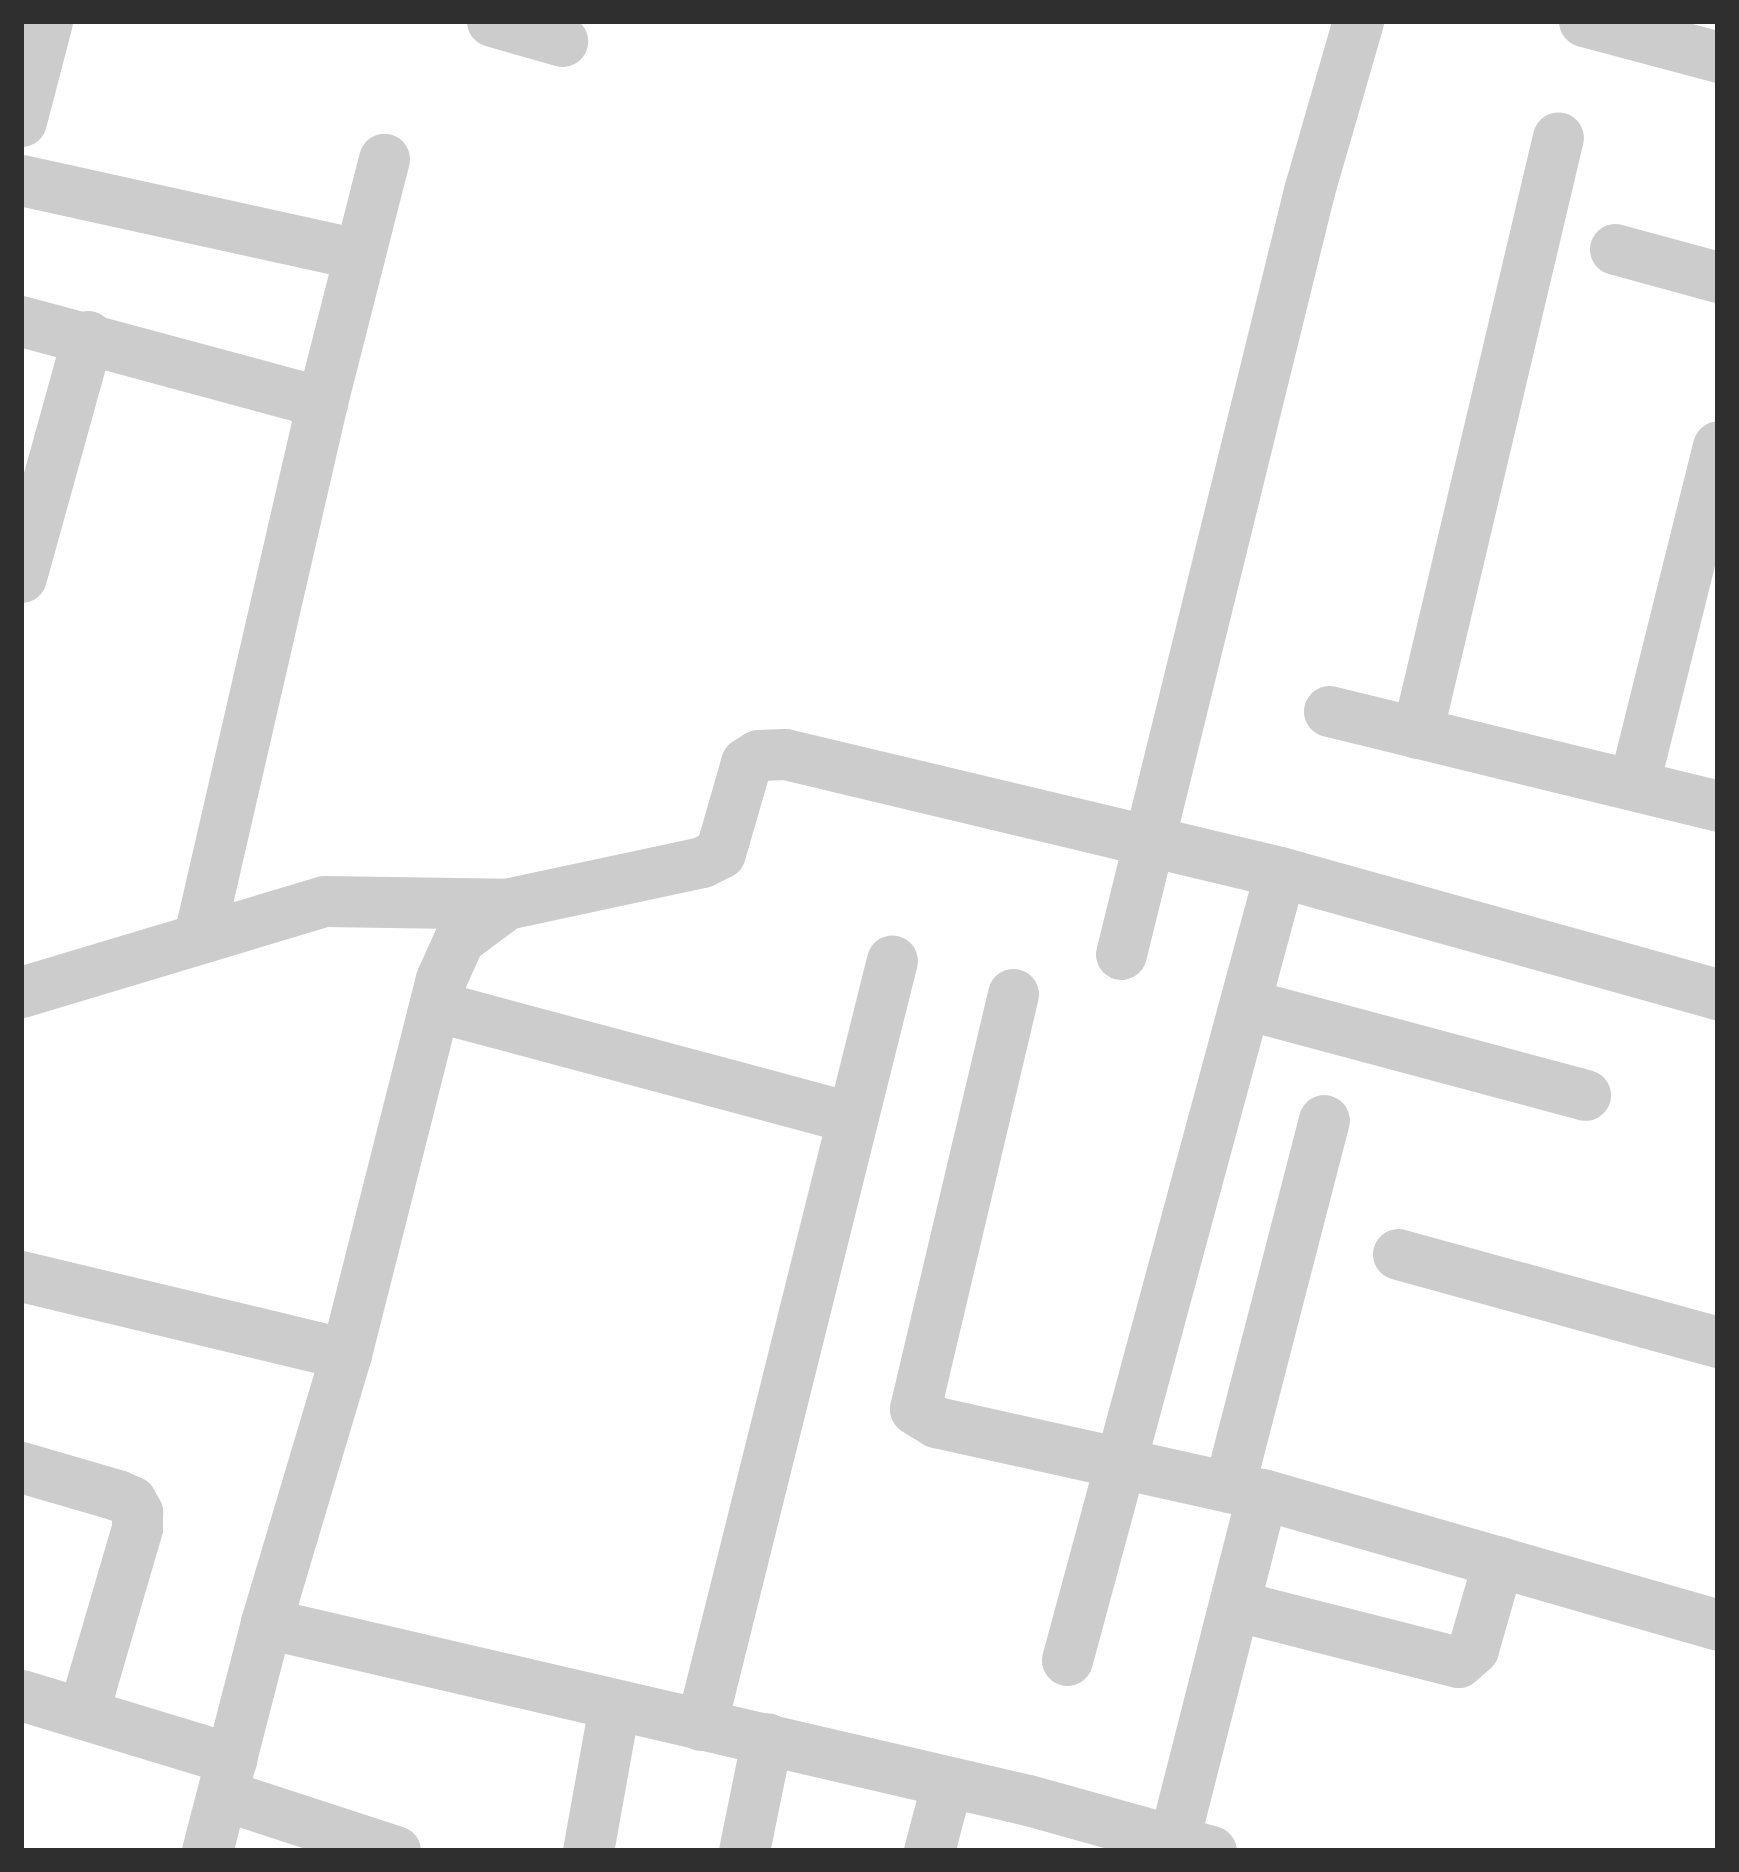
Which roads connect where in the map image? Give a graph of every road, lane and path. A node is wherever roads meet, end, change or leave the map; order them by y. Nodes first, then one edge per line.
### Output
1 (47, 21) edge
2 (492, 21) edge
3 (1358, 21) edge
4 (1584, 21) edge
5 (562, 41) dead end
6 (1718, 57) edge
7 (21, 121) edge
8 (1558, 137) dead end
9 (384, 160) dead end
10 (21, 180) edge
11 (1615, 249) dead end
12 (357, 254) junction
13 (1718, 277) edge
14 (21, 321) edge
15 (88, 336) junction
16 (322, 402) junction
17 (1718, 446) edge
18 (21, 577) edge
19 (1329, 711) dead end
20 (1417, 733) junction
21 (1634, 783) junction
22 (1718, 806) edge
23 (1150, 843) junction
24 (1280, 872) junction
25 (506, 904) junction
26 (199, 936) junction
27 (1121, 954) dead end
28 (892, 960) dead end
29 (21, 992) edge
30 (1013, 994) dead end
31 (1718, 994) edge
32 (1246, 1004) junction
33 (435, 1006) junction
34 (1585, 1095) dead end
35 (852, 1118) junction
36 (1324, 1120) dead end
37 (1398, 1254) dead end
38 (21, 1276) edge
39 (1718, 1342) edge
40 (346, 1354) junction
41 (1117, 1460) junction
42 (21, 1467) edge
43 (1246, 1490) junction
44 (1498, 1562) junction
45 (1234, 1605) junction
46 (266, 1623) junction
47 (1718, 1625) edge
48 (1067, 1660) dead end
49 (21, 1695) edge
50 (614, 1707) junction
51 (83, 1713) junction
52 (700, 1725) junction
53 (767, 1738) junction
54 (227, 1777) junction
55 (947, 1784) junction
56 (1185, 1848) edge
57 (208, 1851) edge
58 (395, 1851) edge
59 (588, 1851) edge
60 (744, 1851) edge
61 (929, 1851) edge

1 - 7 street
2 - 5 street
3 - 23 street
4 - 6 street
8 - 20 street
9 - 12 street
10 - 12 street
11 - 13 street
12 - 16 street
14 - 15 street
15 - 16 street
15 - 18 street
16 - 26 street
17 - 21 street
19 - 20 street
20 - 21 street
21 - 22 street
23 - 24 street
23 - 25 street
23 - 27 street
24 - 31 street
24 - 32 street
25 - 26 street
25 - 33 street
26 - 29 street
28 - 35 street
30 - 41 street
32 - 34 street
32 - 41 street
33 - 35 street
33 - 40 street
35 - 52 street
36 - 43 street
37 - 39 street
38 - 40 street
40 - 46 street
41 - 43 street
41 - 48 street
42 - 51 street
43 - 44 street
43 - 45 street
44 - 45 street
44 - 47 street
45 - 56 street
46 - 50 street
46 - 54 street
49 - 51 street
50 - 52 street
50 - 59 street
51 - 54 street
52 - 53 street
53 - 55 street
53 - 60 street
54 - 57 street
54 - 58 street
55 - 56 street
55 - 61 street

